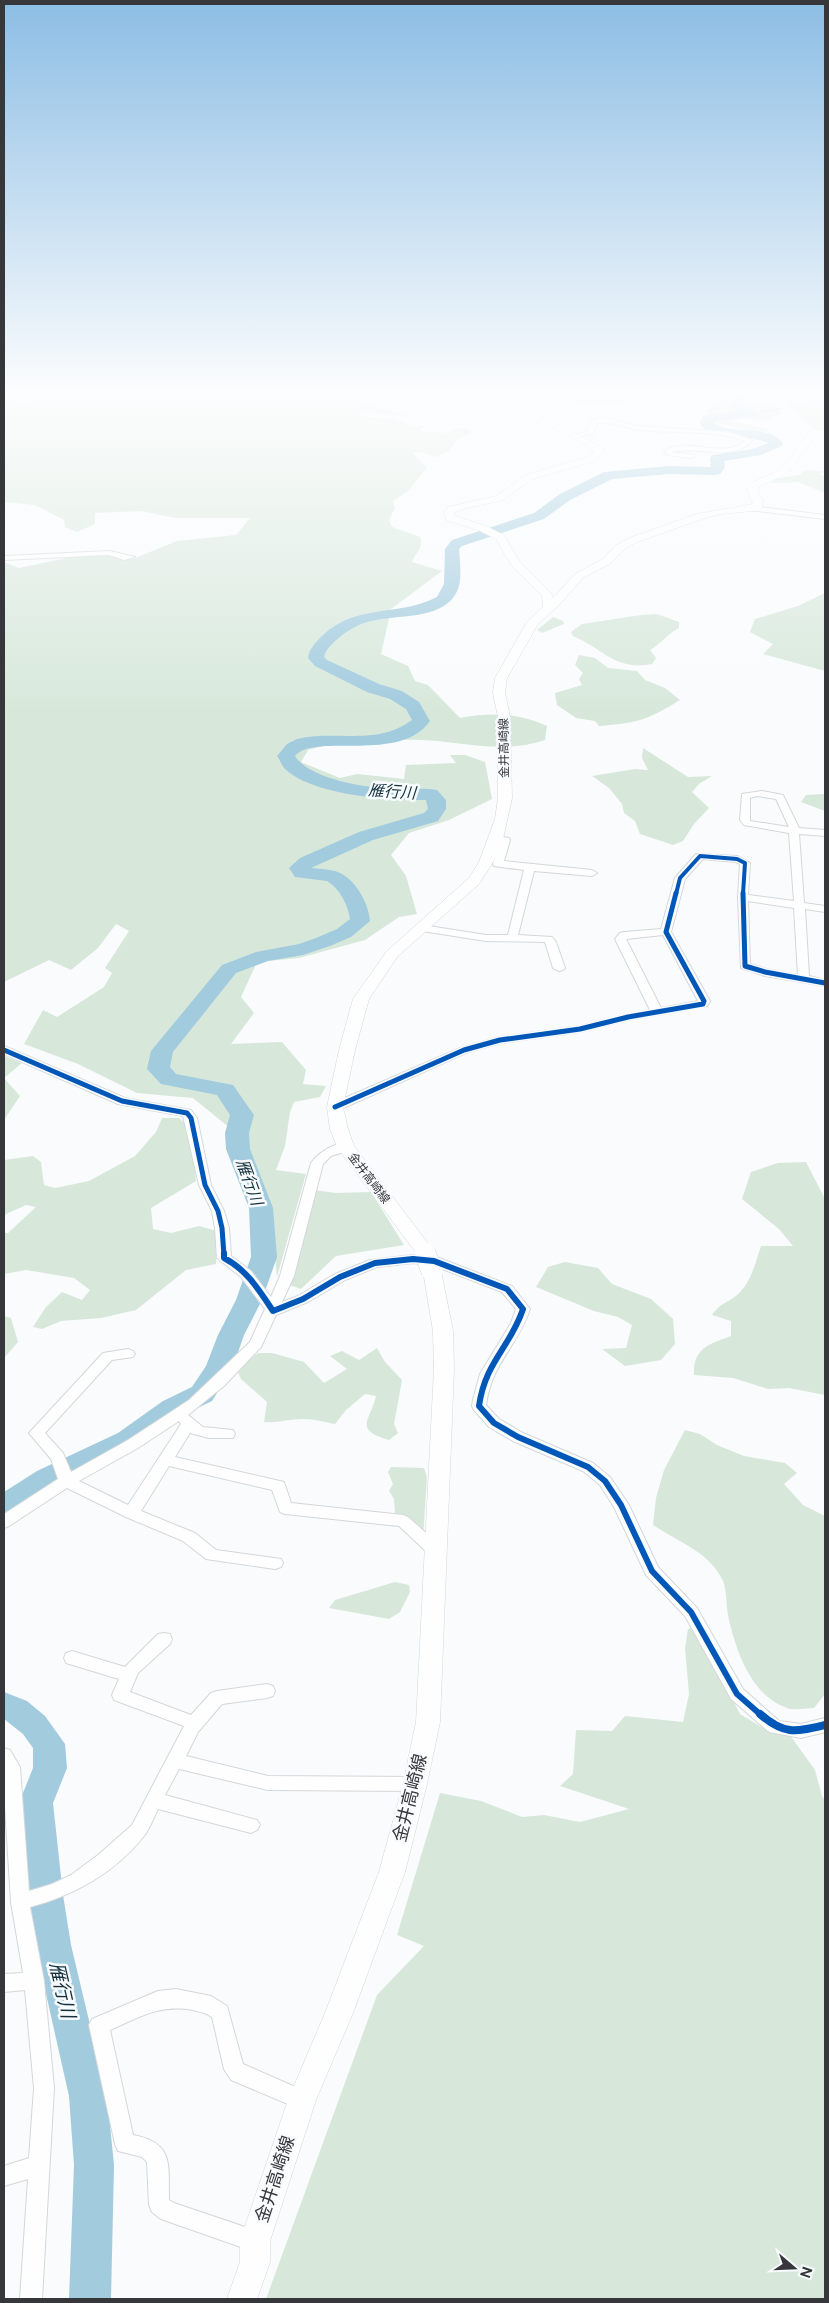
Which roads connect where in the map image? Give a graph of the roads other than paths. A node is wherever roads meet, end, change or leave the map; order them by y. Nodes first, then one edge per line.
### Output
1 (492, 499) edge
2 (756, 499) edge
3 (752, 508) junction
4 (825, 517) edge
5 (131, 557) dead end
6 (4, 558) edge
7 (549, 607) junction
8 (794, 831) junction
9 (825, 833) edge
10 (496, 839) junction
11 (530, 867) junction
12 (592, 873) dead end
13 (743, 897) junction
14 (799, 905) junction
15 (825, 909) edge
16 (422, 928) junction
17 (666, 932) junction
18 (512, 939) junction
19 (559, 968) dead end
20 (804, 978) junction
21 (825, 983) edge
22 (657, 1012) junction
23 (4, 1050) edge
24 (335, 1107) junction
25 (346, 1147) junction
26 (272, 1311) junction
27 (128, 1354) dead end
28 (184, 1419) junction
29 (228, 1434) dead end
30 (166, 1460) junction
31 (62, 1470) junction
32 (132, 1513) junction
33 (4, 1522) edge
34 (436, 1551) junction
35 (275, 1563) dead end
36 (164, 1640) dead end
37 (72, 1658) dead end
38 (130, 1675) junction
39 (267, 1690) dead end
40 (194, 1723) junction
41 (825, 1725) edge
42 (4, 1755) edge
43 (174, 1760) junction
44 (415, 1784) junction
45 (154, 1800) junction
46 (251, 1825) dead end
47 (20, 1902) junction
48 (34, 1981) junction
49 (4, 1983) edge
50 (302, 2100) junction
51 (39, 2166) junction
52 (4, 2176) edge
53 (255, 2241) junction
54 (31, 2299) edge
55 (242, 2299) edge

1 - 7 main road
2 - 3 main road
3 - 4 street
3 - 7 main road, 金井高崎線
5 - 6 street
7 - 10 main road, 金井高崎線
8 - 8 street
8 - 9 street
8 - 14 street
10 - 11 street
10 - 16 main road, 金井高崎線
11 - 12 street
11 - 18 street
13 - 14 street
13 - 17 street
13 - 20 street
14 - 15 street
14 - 20 street
16 - 18 street
16 - 24 main road, 金井高崎線
17 - 22 street
17 - 22 street
18 - 19 street
20 - 21 street
22 - 24 street
23 - 26 street
24 - 25 main road, 金井高崎線
25 - 26 street
25 - 34 main road, 金井高崎線
26 - 28 street
26 - 41 street
27 - 31 street
28 - 29 street
28 - 30 street
28 - 31 street
30 - 32 street
30 - 34 street
31 - 32 street
31 - 33 street
32 - 35 street
34 - 44 main road, 金井高崎線
36 - 38 street
37 - 38 street
38 - 40 street
39 - 40 street
40 - 43 street
42 - 47 street
43 - 44 street
43 - 45 street
44 - 50 main road, 金井高崎線
45 - 46 street
45 - 47 street
47 - 48 street
48 - 49 street
48 - 51 street
50 - 53 main road, 金井高崎線
50 - 53 street
51 - 52 street
51 - 54 street
53 - 55 main road, 金井高崎線

